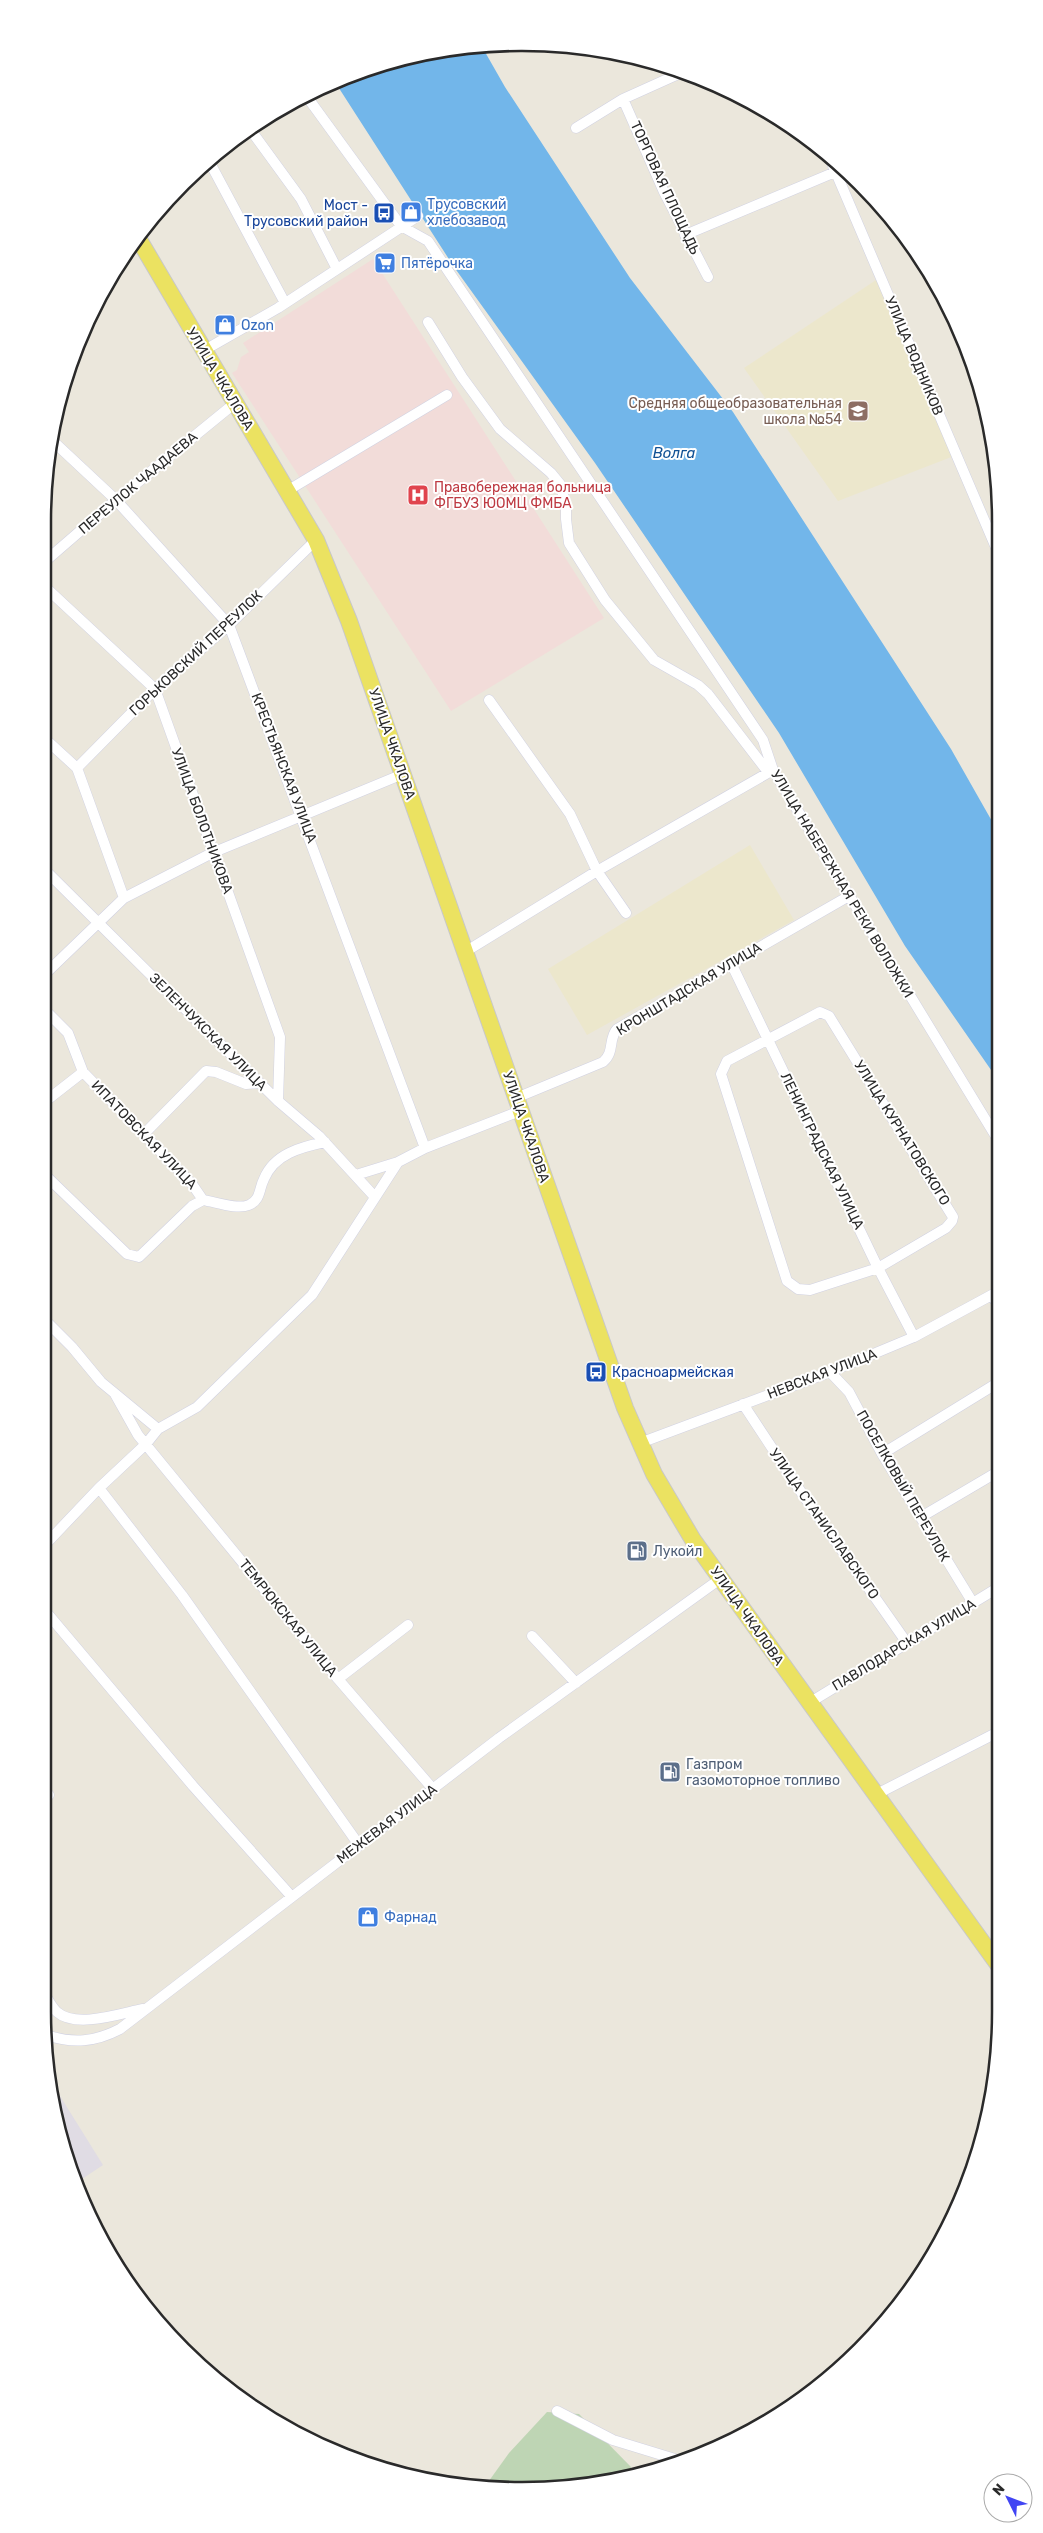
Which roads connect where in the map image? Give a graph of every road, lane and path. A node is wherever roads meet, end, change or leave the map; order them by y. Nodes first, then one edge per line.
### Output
1 (674, 76) edge
2 (624, 99) junction
3 (311, 101) edge
4 (576, 128) dead end
5 (254, 135) edge
6 (212, 167) edge
7 (836, 172) edge
8 (840, 176) edge
9 (418, 216) dead end
10 (401, 226) junction
11 (685, 235) junction
12 (142, 244) edge
13 (337, 269) junction
14 (708, 276) dead end
15 (285, 304) junction
16 (428, 322) dead end
17 (203, 351) junction
18 (447, 395) dead end
19 (235, 403) junction
20 (58, 445) edge
21 (287, 491) junction
22 (116, 500) junction
23 (992, 532) edge
24 (316, 540) junction
25 (51, 556) edge
26 (51, 592) edge
27 (229, 625) junction
28 (155, 689) junction
29 (489, 700) dead end
30 (51, 744) edge
31 (77, 768) junction
32 (771, 771) junction
33 (403, 774) junction
34 (302, 816) junction
35 (212, 853) junction
36 (597, 871) junction
37 (51, 876) edge
38 (849, 896) junction
39 (124, 898) junction
40 (626, 914) dead end
41 (98, 923) junction
42 (465, 952) junction
43 (731, 963) junction
44 (51, 968) edge
45 (51, 1016) edge
46 (769, 1040) junction
47 (83, 1072) junction
48 (260, 1083) junction
49 (51, 1097) edge
50 (278, 1101) junction
51 (518, 1105) junction
52 (992, 1130) edge
53 (144, 1134) junction
54 (325, 1142) junction
55 (425, 1148) junction
56 (398, 1162) junction
57 (356, 1175) junction
58 (51, 1181) edge
59 (374, 1196) junction
60 (203, 1200) junction
61 (878, 1268) junction
62 (992, 1295) edge
63 (51, 1326) edge
64 (914, 1337) junction
65 (830, 1372) junction
66 (992, 1386) edge
67 (115, 1394) junction
68 (743, 1404) junction
69 (158, 1429) junction
70 (640, 1443) junction
71 (146, 1444) junction
72 (882, 1454) junction
73 (992, 1475) edge
74 (99, 1488) junction
75 (921, 1517) junction
76 (51, 1539) edge
77 (720, 1579) junction
78 (992, 1591) edge
79 (973, 1603) junction
80 (51, 1618) edge
81 (408, 1625) dead end
82 (532, 1636) dead end
83 (907, 1643) junction
84 (338, 1679) junction
85 (576, 1682) junction
86 (809, 1703) junction
87 (992, 1735) edge
88 (433, 1789) junction
89 (875, 1795) junction
90 (359, 1845) junction
91 (292, 1897) junction
92 (992, 1956) edge
93 (51, 2004) edge
94 (148, 2008) junction
95 (51, 2011) edge
96 (56, 2012) junction
97 (52, 2036) edge
98 (556, 2411) dead end
99 (670, 2458) edge

1 - 2 street
2 - 4 street
2 - 11 street, ТОРГОВАЯ ПЛОЩАДЬ
3 - 10 street, УЛИЦА НАБЕРЕЖНАЯ РЕКИ ВОЛОЖКИ
5 - 13 street
6 - 15 street
7 - 11 street
8 - 23 street, УЛИЦА ВОДНИКОВ
9 - 10 street
10 - 13 street
10 - 32 street, УЛИЦА НАБЕРЕЖНАЯ РЕКИ ВОЛОЖКИ
11 - 14 street, ТОРГОВАЯ ПЛОЩАДЬ
12 - 17 main road, УЛИЦА ЧКАЛОВА
13 - 15 street
15 - 17 street
16 - 32 street
17 - 19 main road, УЛИЦА ЧКАЛОВА
18 - 21 street
19 - 21 main road, УЛИЦА ЧКАЛОВА
19 - 22 street, ПЕРЕУЛОК ЧААДАЕВА
20 - 22 street, КРЕСТЬЯНСКАЯ УЛИЦА
21 - 24 main road, УЛИЦА ЧКАЛОВА
22 - 25 street, ПЕРЕУЛОК ЧААДАЕВА
22 - 27 street, КРЕСТЬЯНСКАЯ УЛИЦА
24 - 27 street, ГОРЬКОВСКИЙ ПЕРЕУЛОК
24 - 33 main road, УЛИЦА ЧКАЛОВА
26 - 28 street, УЛИЦА БОЛОТНИКОВА
27 - 28 street, ГОРЬКОВСКИЙ ПЕРЕУЛОК
27 - 34 street, КРЕСТЬЯНСКАЯ УЛИЦА
28 - 31 street, ГОРЬКОВСКИЙ ПЕРЕУЛОК
28 - 35 street, УЛИЦА БОЛОТНИКОВА
29 - 36 street
30 - 31 street
31 - 39 street
32 - 36 street
32 - 38 street, УЛИЦА НАБЕРЕЖНАЯ РЕКИ ВОЛОЖКИ
33 - 34 street
33 - 42 main road, УЛИЦА ЧКАЛОВА
34 - 35 street
34 - 55 street, КРЕСТЬЯНСКАЯ УЛИЦА
35 - 39 street
35 - 50 street, УЛИЦА БОЛОТНИКОВА
36 - 40 street
36 - 42 street
37 - 41 street, ЗЕЛЕНЧУКСКАЯ УЛИЦА
38 - 43 street, КРОНШТАДСКАЯ УЛИЦА
38 - 52 street, УЛИЦА НАБЕРЕЖНАЯ РЕКИ ВОЛОЖКИ
39 - 41 street
41 - 44 street
41 - 48 street, ЗЕЛЕНЧУКСКАЯ УЛИЦА
42 - 51 main road, УЛИЦА ЧКАЛОВА
43 - 46 street, ЛЕНИНГРАДСКАЯ УЛИЦА
43 - 51 street, КРОНШТАДСКАЯ УЛИЦА
45 - 47 street, ИПАТОВСКАЯ УЛИЦА
46 - 61 street, ЛЕНИНГРАДСКАЯ УЛИЦА
46 - 61 street, УЛИЦА КУРНАТОВСКОГО
46 - 61 street, УЛИЦА КУРНАТОВСКОГО
47 - 49 street, ИПАТОВСКАЯ УЛИЦА
47 - 53 street, ИПАТОВСКАЯ УЛИЦА
48 - 50 street, ЗЕЛЕНЧУКСКАЯ УЛИЦА
48 - 53 street
50 - 54 street, ЗЕЛЕНЧУКСКАЯ УЛИЦА
51 - 55 street, КРОНШТАДСКАЯ УЛИЦА
51 - 70 main road, УЛИЦА ЧКАЛОВА
53 - 60 street, ИПАТОВСКАЯ УЛИЦА
54 - 57 street, ЗЕЛЕНЧУКСКАЯ УЛИЦА
54 - 60 street
55 - 56 street, КРОНШТАДСКАЯ УЛИЦА
56 - 57 street, КРОНШТАДСКАЯ УЛИЦА
56 - 59 street
57 - 59 street, ЗЕЛЕНЧУКСКАЯ УЛИЦА
58 - 60 street
59 - 69 street
61 - 64 street, ЛЕНИНГРАДСКАЯ УЛИЦА
62 - 64 street, НЕВСКАЯ УЛИЦА
63 - 67 street
64 - 65 street, НЕВСКАЯ УЛИЦА
65 - 68 street, НЕВСКАЯ УЛИЦА
65 - 72 street, ПОСЕЛКОВЫЙ ПЕРЕУЛОК
66 - 72 street
67 - 69 street
67 - 71 street, ТЕМРЮКСКАЯ УЛИЦА
68 - 70 street, НЕВСКАЯ УЛИЦА
68 - 83 street, УЛИЦА СТАНИСЛАВСКОГО
69 - 71 street
70 - 77 main road, УЛИЦА ЧКАЛОВА
71 - 74 street
71 - 84 street, ТЕМРЮКСКАЯ УЛИЦА
72 - 75 street, ПОСЕЛКОВЫЙ ПЕРЕУЛОК
73 - 75 street
74 - 76 street
74 - 90 street
75 - 79 street, ПОСЕЛКОВЫЙ ПЕРЕУЛОК
77 - 85 street, МЕЖЕВАЯ УЛИЦА
77 - 86 main road, УЛИЦА ЧКАЛОВА
78 - 79 street, ПАВЛОДАРСКАЯ УЛИЦА
79 - 83 street, ПАВЛОДАРСКАЯ УЛИЦА
80 - 91 street
81 - 84 street
82 - 85 street
83 - 86 street, ПАВЛОДАРСКАЯ УЛИЦА
84 - 88 street, ТЕМРЮКСКАЯ УЛИЦА
85 - 88 street, МЕЖЕВАЯ УЛИЦА
86 - 89 main road, УЛИЦА ЧКАЛОВА
87 - 89 street
88 - 90 street, МЕЖЕВАЯ УЛИЦА
89 - 92 main road, УЛИЦА ЧКАЛОВА
90 - 91 street, МЕЖЕВАЯ УЛИЦА
91 - 94 street, МЕЖЕВАЯ УЛИЦА
93 - 96 street
94 - 96 street
94 - 97 street, МЕЖЕВАЯ УЛИЦА
95 - 96 street
98 - 99 street

